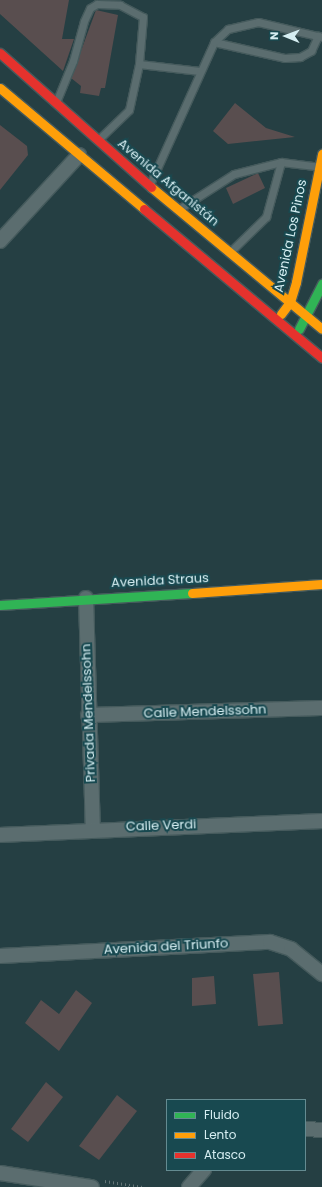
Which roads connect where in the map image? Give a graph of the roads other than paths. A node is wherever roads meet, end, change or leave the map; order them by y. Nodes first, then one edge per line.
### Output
1 (320, 36) edge
2 (214, 42) junction
3 (0, 53) edge
4 (139, 64) junction
5 (200, 70) junction
6 (0, 88) edge
7 (56, 102) junction
8 (97, 140) junction
9 (322, 154) edge
10 (78, 155) junction
11 (281, 162) junction
12 (321, 167) edge
13 (150, 185) junction
14 (177, 210) junction
15 (0, 241) edge
16 (230, 252) junction
17 (322, 284) edge
18 (290, 302) junction
19 (308, 317) junction
20 (278, 319) junction
21 (322, 329) edge
22 (295, 334) junction
23 (322, 358) edge
24 (322, 584) edge
25 (86, 598) junction
26 (0, 605) edge
27 (322, 708) edge
28 (88, 715) junction
29 (322, 821) edge
30 (93, 829) junction
31 (0, 835) edge
32 (0, 956) edge
33 (322, 974) edge
34 (306, 1129) edge
35 (322, 1130) edge
36 (203, 1171) edge
37 (0, 1173) edge
38 (92, 1187) edge
39 (190, 1187) edge

1 - 2 lane
1 - 2 lane
2 - 5 lane
3 - 7 main road, Avenida Afganistán
4 - 5 lane
4 - 7 lane
4 - 8 lane
5 - 13 lane
6 - 10 main road
7 - 8 main road, Avenida Afganistán
8 - 13 main road, Avenida Afganistán
9 - 12 main road, Avenida Los Pinos
10 - 15 street
10 - 20 main road
11 - 12 lane
11 - 14 lane
11 - 16 lane
12 - 18 main road, Avenida Los Pinos
13 - 14 main road, Avenida Afganistán
14 - 16 main road, Avenida Afganistán
16 - 18 main road, Avenida Afganistán
17 - 19 main road
18 - 19 main road, Avenida Afganistán
18 - 20 main road, Avenida Los Pinos
19 - 21 main road, Avenida Afganistán
19 - 22 main road
20 - 22 main road
22 - 23 main road
24 - 25 main road, Avenida Straus
25 - 26 main road, Avenida Straus
25 - 28 street, Privada Mendelssohn
27 - 28 street, Calle Mendelssohn
28 - 30 street, Privada Mendelssohn
29 - 30 street, Calle Verdi
30 - 31 street, Calle Verdi
32 - 33 street, Avenida del Triunfo
34 - 35 street
36 - 39 street
37 - 38 street

